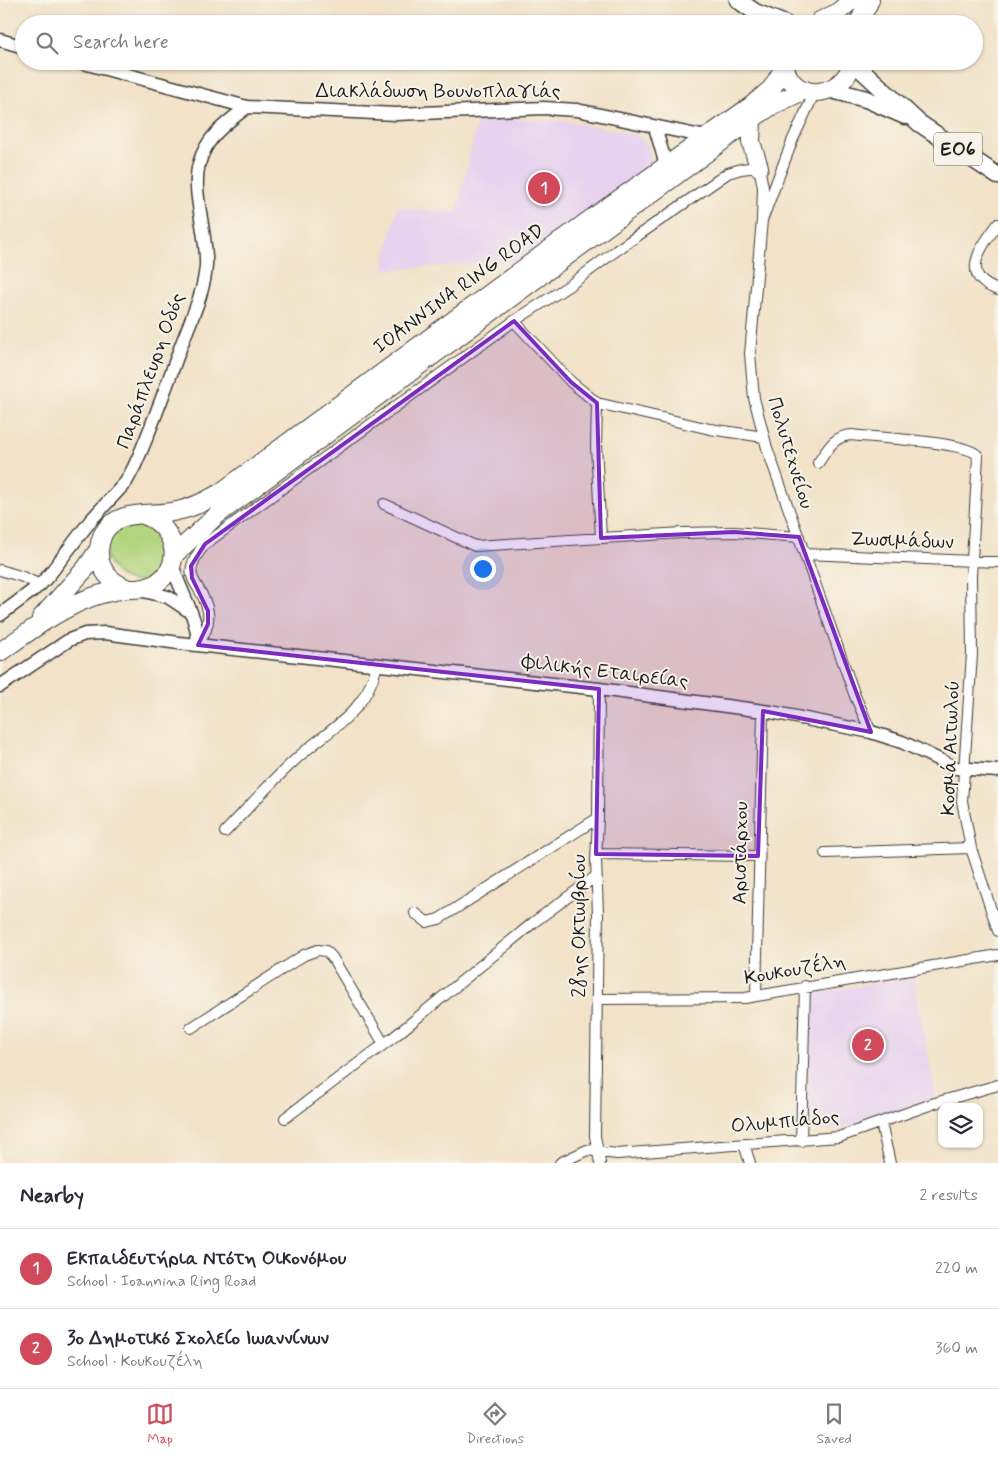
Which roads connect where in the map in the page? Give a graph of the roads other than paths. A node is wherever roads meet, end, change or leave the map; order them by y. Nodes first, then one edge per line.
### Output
1 (738, 0) edge
2 (852, 0) edge
3 (870, 0) edge
4 (755, 12) junction
5 (758, 15) edge
6 (762, 15) edge
7 (833, 15) edge
8 (862, 15) edge
9 (0, 40) edge
10 (15, 44) edge
11 (109, 70) edge
12 (781, 70) edge
13 (787, 70) edge
14 (850, 70) edge
15 (863, 70) edge
16 (817, 91) junction
17 (247, 107) junction
18 (752, 120) junction
19 (918, 122) junction
20 (655, 127) junction
21 (706, 137) junction
22 (666, 166) junction
23 (759, 167) junction
24 (998, 176) edge
25 (762, 220) junction
26 (998, 224) edge
27 (998, 290) edge
28 (514, 321) junction
29 (597, 403) junction
30 (764, 437) junction
31 (818, 463) dead end
32 (384, 504) dead end
33 (143, 515) junction
34 (103, 520) junction
35 (799, 537) junction
36 (601, 538) junction
37 (99, 549) junction
38 (805, 554) junction
39 (173, 559) junction
40 (972, 561) junction
41 (998, 562) edge
42 (0, 570) edge
43 (40, 585) junction
44 (133, 589) junction
45 (191, 613) junction
46 (0, 615) edge
47 (29, 631) junction
48 (198, 646) junction
49 (0, 652) edge
50 (377, 665) junction
51 (0, 686) edge
52 (599, 689) junction
53 (763, 711) junction
54 (871, 732) junction
55 (964, 770) junction
56 (998, 771) edge
57 (598, 818) junction
58 (225, 832) dead end
59 (971, 848) junction
60 (825, 853) dead end
61 (596, 854) junction
62 (758, 856) junction
63 (595, 877) junction
64 (416, 913) dead end
65 (998, 931) edge
66 (998, 956) edge
67 (806, 986) junction
68 (756, 996) junction
69 (597, 999) junction
70 (191, 1028) dead end
71 (384, 1044) junction
72 (998, 1085) edge
73 (285, 1118) dead end
74 (881, 1123) junction
75 (801, 1141) junction
76 (744, 1144) junction
77 (597, 1151) junction
78 (560, 1163) edge
79 (600, 1163) edge
80 (750, 1163) edge
81 (890, 1163) edge

1 - 4 main road
2 - 7 highway
3 - 8 highway
4 - 5 main road
4 - 6 main road
9 - 10 street
11 - 17 street, Διακλάδωση Βουνοπλαγιάς
12 - 21 highway, IOANNINA RING ROAD
13 - 16 highway, IOANNINA RING ROAD / ΕΟ6
14 - 16 highway, IOANNINA RING ROAD / ΕΟ6
15 - 19 main road, ΕΟ6
16 - 18 highway, IOANNINA RING ROAD
16 - 19 main road, ΕΟ6
16 - 25 street, Πολυτεχνείου
17 - 20 street, Διακλάδωση Βουνοπλαγιάς
17 - 34 street, Παράπλευρη Οδός
18 - 23 highway
18 - 39 highway, IOANNINA RING ROAD
19 - 24 main road, ΕΟ6
20 - 21 street, Διακλάδωση Βουνοπλαγιάς
20 - 22 street
21 - 22 highway, IOANNINA RING ROAD
22 - 33 highway, IOANNINA RING ROAD
23 - 25 street
23 - 28 street
25 - 30 street, Πολυτεχνείου
26 - 27 street
28 - 29 street
28 - 48 street
29 - 30 street
29 - 36 street
30 - 35 street, Πολυτεχνείου
31 - 40 street, Κοσμά Αιτωλού
32 - 36 street
33 - 34 highway, IOANNINA RING ROAD
33 - 39 highway
34 - 37 highway, IOANNINA RING ROAD
34 - 43 street, Παράπλευρη Οδός
35 - 36 street
35 - 38 street, Πολυτεχνείου
37 - 44 highway
37 - 47 highway, IOANNINA RING ROAD
38 - 40 street, Ζωσιμάδων
38 - 54 street, Πολυτεχνείου
39 - 44 highway, IOANNINA RING ROAD
39 - 45 street
40 - 41 street, Ζωσιμάδων
40 - 55 street, Κοσμά Αιτωλού
42 - 43 street
43 - 46 street, Παράπλευρη Οδός
44 - 45 street
44 - 47 highway, IOANNINA RING ROAD
45 - 48 street
47 - 49 highway, IOANNINA RING ROAD
48 - 50 street, Φιλικής Εταιρείας
48 - 51 street
50 - 52 street, Φιλικής Εταιρείας
50 - 58 street
52 - 53 street, Φιλικής Εταιρείας
52 - 57 street, 28ης Οκτωβρίου
53 - 54 street, Φιλικής Εταιρείας
53 - 62 street, Αριστάρχου
54 - 55 street, Φιλικής Εταιρείας
55 - 56 street, Φιλικής Εταιρείας
55 - 59 street, Κοσμά Αιτωλού
57 - 61 street, 28ης Οκτωβρίου
57 - 64 street
59 - 60 street
59 - 65 street, Κοσμά Αιτωλού
61 - 62 street
61 - 63 street, 28ης Οκτωβρίου
62 - 68 street, Αριστάρχου
63 - 69 street, 28ης Οκτωβρίου
63 - 71 street
66 - 67 street, Κουκουζέλη
67 - 68 street, Κουκουζέλη
67 - 75 street
68 - 69 street, Κουκουζέλη
69 - 77 street, 28ης Οκτωβρίου
70 - 71 street
71 - 73 street
72 - 74 street, Ολυμπιάδος
74 - 75 street, Ολυμπιάδος
74 - 81 street
75 - 76 street, Ολυμπιάδος
76 - 77 street, Ολυμπιάδος
76 - 80 street
77 - 78 street, Ολυμπιάδος
77 - 79 street, 28ης Οκτωβρίου

